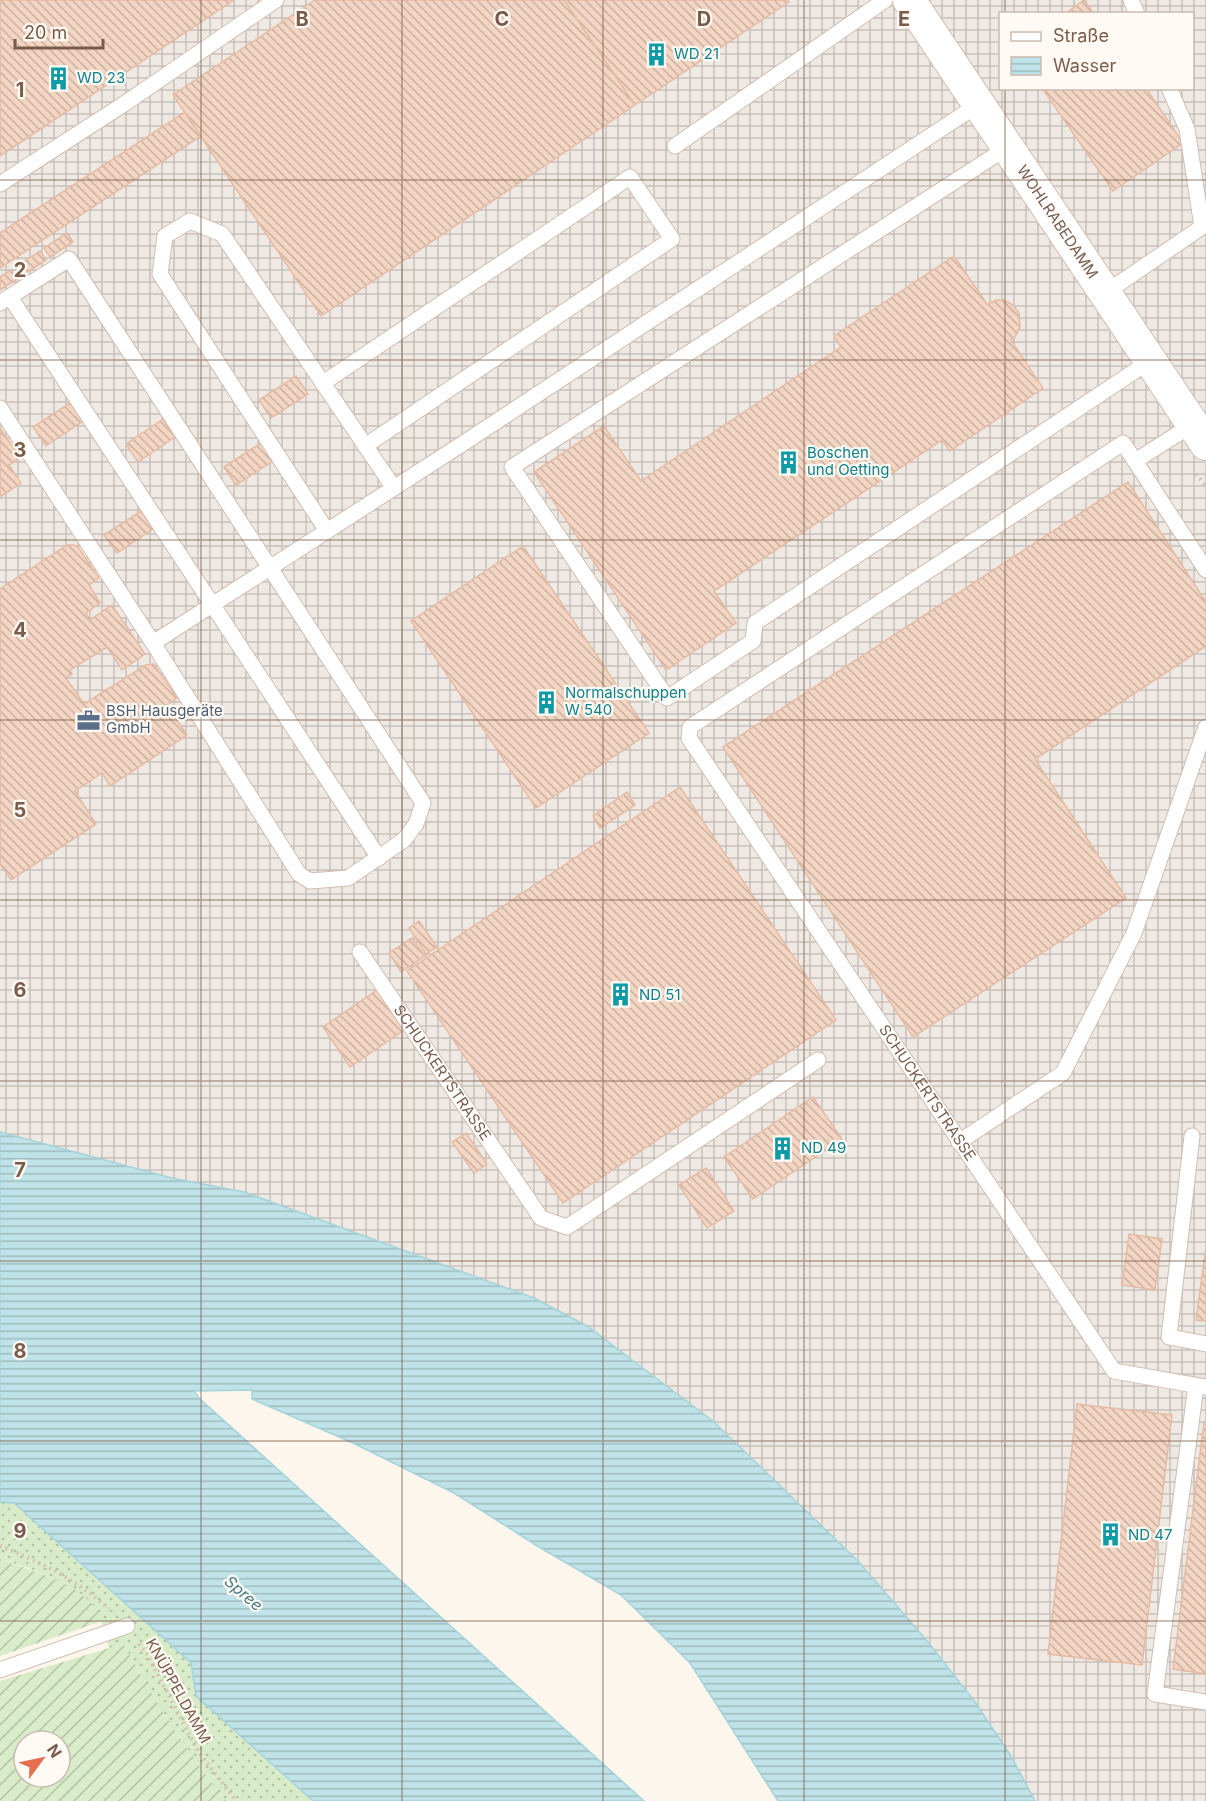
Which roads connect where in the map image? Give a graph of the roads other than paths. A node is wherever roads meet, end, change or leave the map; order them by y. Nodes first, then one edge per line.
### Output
1 (276, 0) edge
2 (885, 0) edge
3 (909, 0) edge
4 (1170, 90) edge
5 (979, 104) junction
6 (675, 146) dead end
7 (1008, 147) junction
8 (0, 184) edge
9 (1105, 293) junction
10 (5, 300) edge
11 (1150, 361) junction
12 (323, 383) junction
13 (0, 408) edge
14 (1199, 434) edge
15 (365, 446) junction
16 (1135, 461) junction
17 (394, 488) junction
18 (327, 531) junction
19 (270, 567) junction
20 (1206, 570) edge
21 (212, 605) junction
22 (153, 643) junction
23 (1206, 727) edge
24 (379, 858) junction
25 (360, 952) dead end
26 (818, 1060) dead end
27 (1192, 1136) dead end
28 (959, 1142) junction
29 (1206, 1344) edge
30 (1201, 1387) edge
31 (127, 1626) road end
32 (0, 1670) edge
33 (1206, 1702) edge

1 - 8 lane
2 - 6 lane
3 - 5 street, WOHLRABEDAMM
4 - 9 lane
5 - 7 street, WOHLRABEDAMM
5 - 17 lane
7 - 9 street, WOHLRABEDAMM
7 - 11 lane
9 - 11 street, WOHLRABEDAMM
10 - 19 lane
10 - 21 lane
11 - 14 street, WOHLRABEDAMM
12 - 15 lane
12 - 15 lane
12 - 18 lane
13 - 22 lane
14 - 16 lane
15 - 17 lane
16 - 20 lane
16 - 28 lane, SCHUCKERTSTRASSE
17 - 18 lane
18 - 19 lane
19 - 21 lane
19 - 24 lane
21 - 22 lane
21 - 24 lane
22 - 24 lane
23 - 28 lane
25 - 26 lane, SCHUCKERTSTRASSE
27 - 29 lane
28 - 30 lane, SCHUCKERTSTRASSE
30 - 33 lane
31 - 32 lane

